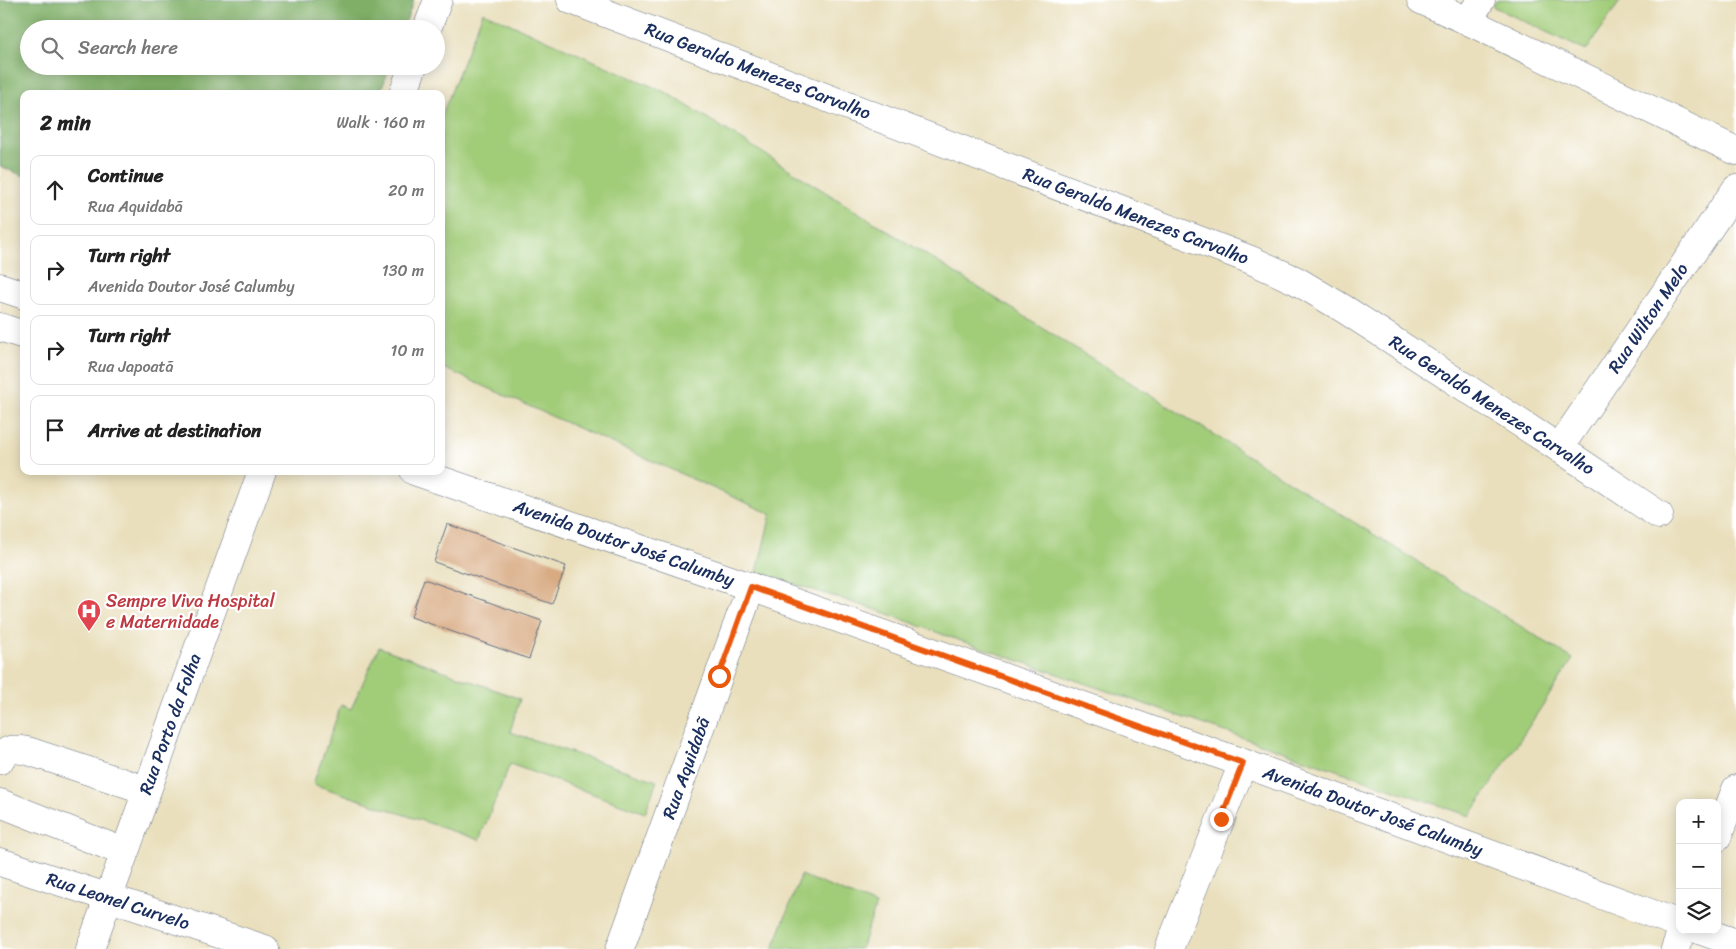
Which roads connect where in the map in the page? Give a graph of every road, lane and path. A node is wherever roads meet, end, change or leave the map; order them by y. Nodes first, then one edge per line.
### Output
1 (438, 0) edge
2 (571, 0) edge
3 (1422, 0) edge
4 (1474, 10) edge
5 (430, 20) edge
6 (410, 75) edge
7 (404, 90) edge
8 (1736, 151) edge
9 (1736, 189) edge
10 (0, 286) edge
11 (20, 294) edge
12 (0, 327) edge
13 (20, 334) edge
14 (1559, 448) junction
15 (261, 475) edge
16 (426, 475) edge
17 (1659, 515) dead end
18 (751, 587) junction
19 (0, 760) edge
20 (1243, 763) junction
21 (1736, 789) edge
22 (146, 790) junction
23 (0, 803) edge
24 (1721, 828) edge
25 (124, 852) junction
26 (0, 862) edge
27 (108, 897) junction
28 (1676, 923) edge
29 (1681, 934) edge
30 (1710, 934) edge
31 (1736, 943) edge
32 (90, 949) edge
33 (265, 949) edge
34 (620, 949) edge
35 (1169, 949) edge
36 (1676, 949) edge

1 - 5 street
2 - 14 street, Rua Geraldo Menezes Carvalho
3 - 4 street
4 - 8 street
6 - 7 street
9 - 14 street, Rua Wilton Melo
10 - 11 street
12 - 13 street
14 - 17 street, Rua Geraldo Menezes Carvalho
15 - 22 street, Rua Porto da Folha
16 - 18 street, Avenida Doutor José Calumby
18 - 20 street, Avenida Doutor José Calumby
18 - 34 street, Rua Aquidabã
19 - 22 street
20 - 28 street, Avenida Doutor José Calumby
20 - 35 street
21 - 24 street
22 - 25 street, Rua Porto da Folha
23 - 25 street
25 - 27 street, Rua Porto da Folha
26 - 27 street, Rua Leonel Curvelo
27 - 32 street, Rua Porto da Folha
27 - 33 street, Rua Leonel Curvelo
29 - 36 street
30 - 31 street

